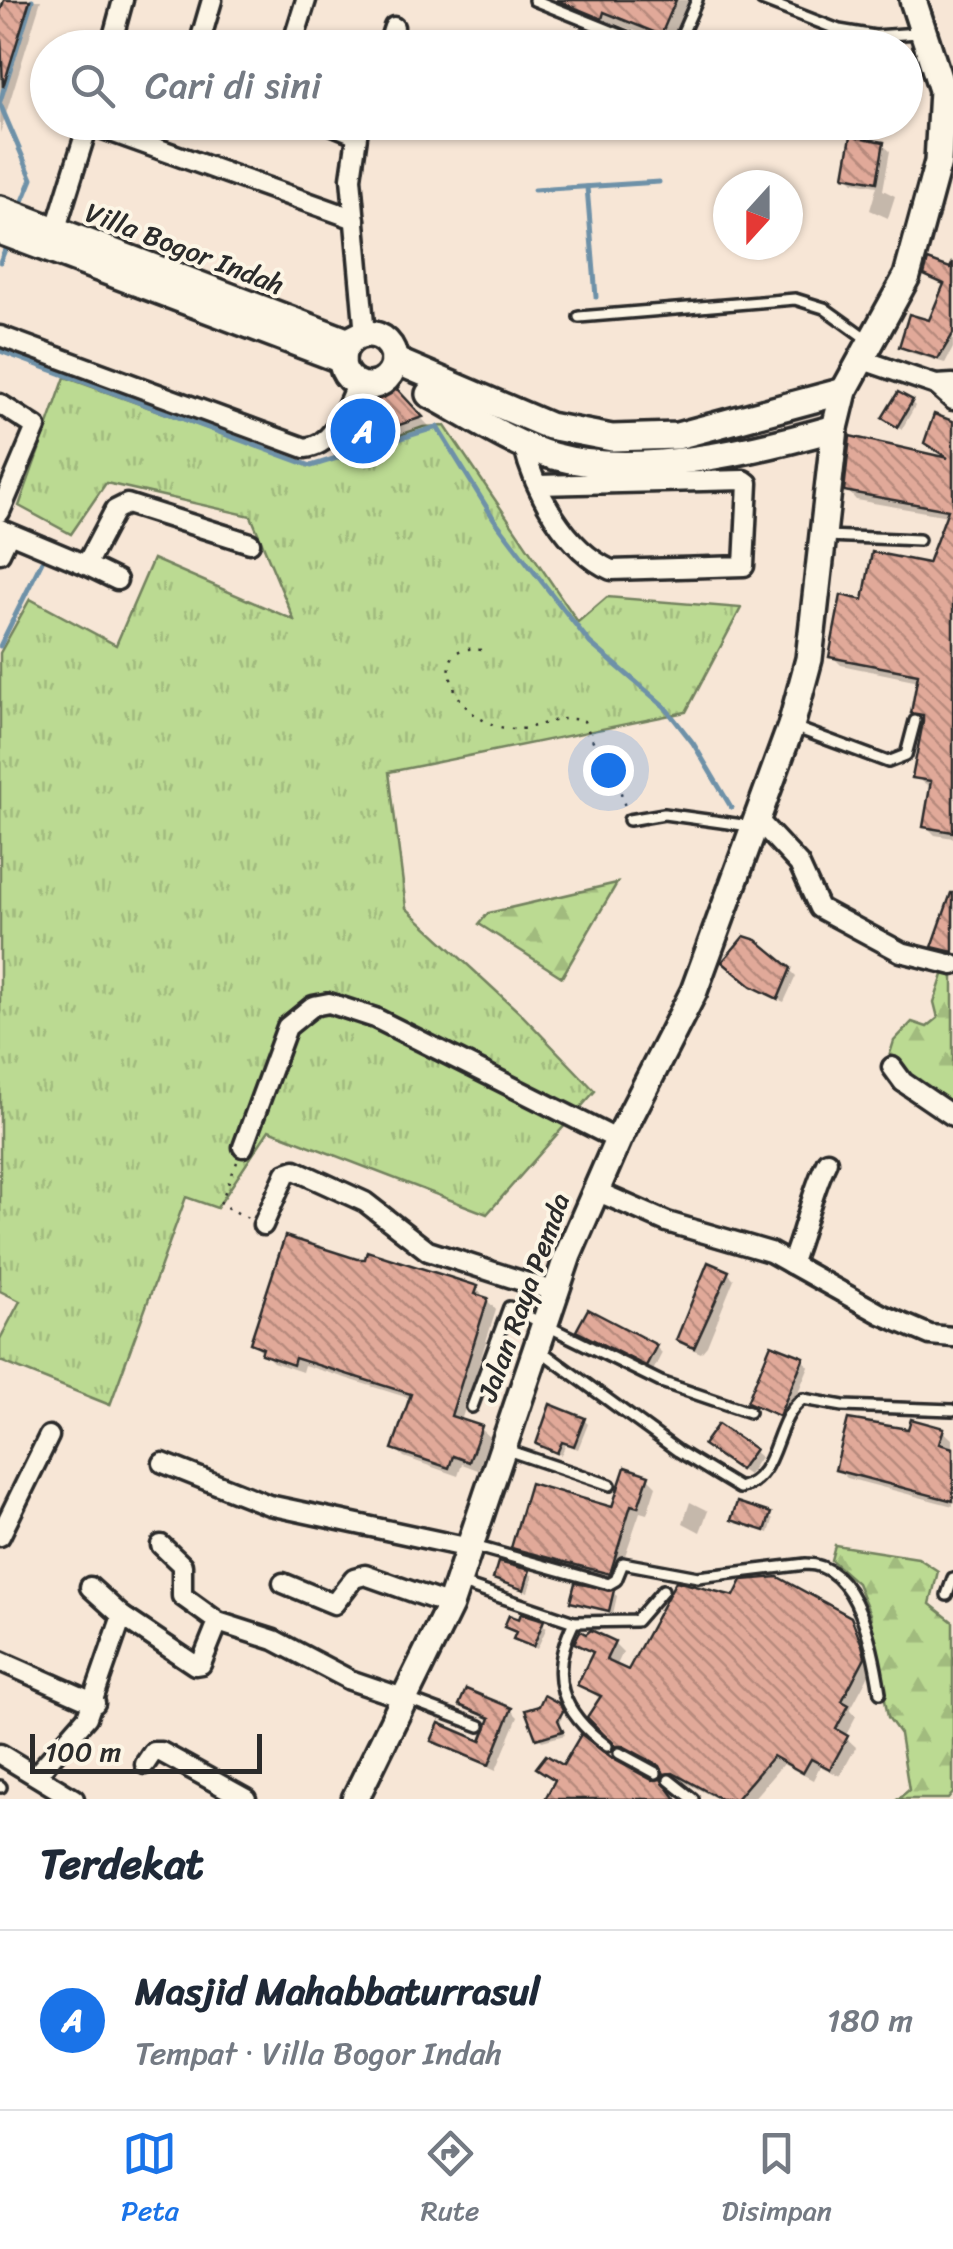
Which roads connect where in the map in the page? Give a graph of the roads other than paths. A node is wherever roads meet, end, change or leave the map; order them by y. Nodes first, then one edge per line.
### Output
1 (123, 0) edge
2 (212, 0) edge
3 (306, 0) edge
4 (534, 0) edge
5 (696, 0) edge
6 (762, 0) edge
7 (913, 0) edge
8 (394, 27) dead end
9 (116, 30) edge
10 (203, 30) edge
11 (297, 30) edge
12 (393, 30) edge
13 (608, 30) edge
14 (684, 30) edge
15 (839, 30) edge
16 (924, 33) joint
17 (948, 89) edge
18 (84, 140) edge
19 (136, 140) edge
20 (356, 140) edge
21 (1, 219) edge
22 (356, 220) junction
23 (52, 240) junction
24 (580, 317) dead end
25 (0, 336) edge
26 (352, 346) junction
27 (865, 350) junction
28 (392, 367) junction
29 (356, 383) junction
30 (945, 384) edge
31 (844, 391) junction
32 (445, 394) junction
33 (953, 400) edge
34 (0, 404) edge
35 (776, 409) junction
36 (710, 425) junction
37 (835, 428) junction
38 (784, 442) junction
39 (523, 444) junction
40 (723, 468) junction
41 (537, 485) junction
42 (0, 512) edge
43 (4, 531) edge
44 (822, 536) junction
45 (919, 540) dead end
46 (250, 543) dead end
47 (0, 553) edge
48 (86, 566) junction
49 (117, 580) dead end
50 (915, 721) dead end
51 (790, 726) junction
52 (629, 820) road end
53 (754, 822) junction
54 (953, 965) edge
55 (892, 1067) dead end
56 (953, 1116) edge
57 (618, 1140) junction
58 (243, 1147) road end
59 (828, 1161) dead end
60 (594, 1190) junction
61 (263, 1225) road end
62 (791, 1264) junction
63 (556, 1292) junction
64 (540, 1336) junction
65 (953, 1338) edge
66 (472, 1407) dead end
67 (953, 1410) edge
68 (749, 1412) dead end
69 (49, 1436) dead end
70 (501, 1448) junction
71 (163, 1463) dead end
72 (610, 1485) dead end
73 (0, 1536) edge
74 (161, 1546) dead end
75 (470, 1547) junction
76 (953, 1578) edge
77 (283, 1583) dead end
78 (90, 1587) dead end
79 (663, 1590) dead end
80 (455, 1594) junction
81 (947, 1595) dead end
82 (122, 1616) junction
83 (218, 1622) junction
84 (574, 1622) junction
85 (0, 1661) edge
86 (880, 1694) dead end
87 (406, 1698) junction
88 (95, 1703) junction
89 (480, 1726) dead end
90 (608, 1746) dead end
91 (620, 1752) dead end
92 (0, 1754) edge
93 (145, 1764) dead end
94 (656, 1773) dead end
95 (36, 1775) junction
96 (669, 1780) dead end
97 (74, 1799) edge
98 (246, 1799) edge
99 (355, 1799) edge
100 (693, 1799) edge

1 - 9 street
2 - 10 street
3 - 11 street
4 - 13 lane
5 - 14 lane
6 - 15 lane
7 - 16 main road
8 - 12 street
16 - 17 main road
17 - 27 main road, Jalan Raya Pemda
18 - 23 street
19 - 22 street
20 - 22 street
21 - 23 main road, Villa Bogor Indah
22 - 26 street
23 - 26 main road, Villa Bogor Indah
24 - 27 lane
25 - 29 street
26 - 28 main road, Villa Bogor Indah
26 - 29 main road
27 - 30 street
27 - 31 main road, Jalan Raya Pemda
28 - 29 main road
28 - 32 main road, Villa Bogor Indah
30 - 33 street
31 - 35 main road, Villa Bogor Indah
31 - 37 main road, Jalan Raya Pemda
32 - 36 main road, Villa Bogor Indah
32 - 39 main road, Villa Bogor Indah
34 - 42 street
35 - 36 main road, Villa Bogor Indah
35 - 38 main road
36 - 40 street
37 - 38 main road, Villa Bogor Indah
37 - 44 main road, Jalan Raya Pemda
38 - 40 main road, Villa Bogor Indah
39 - 40 main road, Villa Bogor Indah
39 - 41 street
40 - 41 street
40 - 41 street
43 - 47 street
43 - 48 street
44 - 45 lane
44 - 51 main road, Jalan Raya Pemda
46 - 48 street
48 - 49 street
50 - 51 lane
51 - 53 main road, Jalan Raya Pemda
52 - 53 lane
53 - 54 street
53 - 57 main road, Jalan Raya Pemda
55 - 56 street
57 - 58 street
57 - 60 main road, Jalan Raya Pemda
59 - 62 street
60 - 62 street
60 - 63 main road, Jalan Raya Pemda
61 - 63 street
62 - 65 street
63 - 64 main road, Jalan Raya Pemda
64 - 66 lane
64 - 67 lane
64 - 68 lane
64 - 70 main road, Jalan Raya Pemda
69 - 73 street
70 - 72 lane
70 - 75 main road, Jalan Raya Pemda
71 - 75 street
74 - 83 street
75 - 80 main road, Jalan Raya Pemda
75 - 86 lane
76 - 81 lane
77 - 80 street
78 - 82 street
79 - 84 lane
80 - 84 lane
80 - 87 main road, Jalan Raya Pemda
82 - 83 street
82 - 88 street
83 - 87 street
84 - 90 lane
85 - 88 street
87 - 89 lane
87 - 99 main road, Jalan Raya Pemda
88 - 95 street
91 - 94 lane
92 - 95 street
93 - 98 street
95 - 97 street
96 - 100 lane

